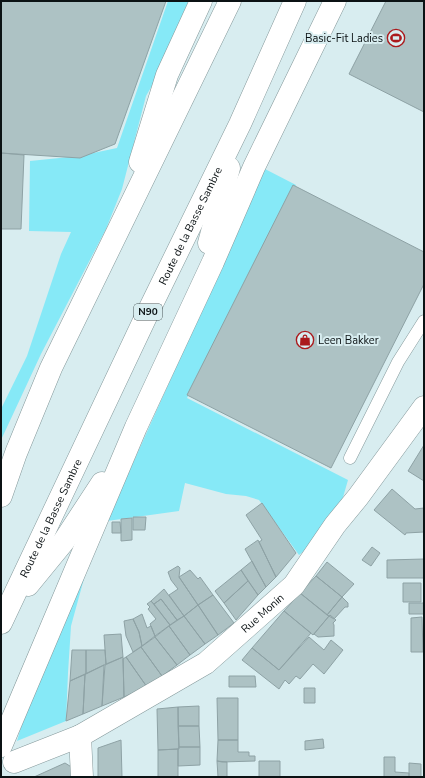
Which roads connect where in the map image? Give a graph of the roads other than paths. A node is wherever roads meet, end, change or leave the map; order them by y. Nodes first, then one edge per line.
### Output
1 (202, 1) edge
2 (230, 1) edge
3 (295, 1) edge
4 (335, 1) edge
5 (240, 124) junction
6 (118, 233) junction
7 (188, 316) junction
8 (424, 321) edge
9 (424, 407) edge
10 (130, 441) junction
11 (16, 453) junction
12 (350, 458) dead end
13 (1, 475) edge
14 (1, 496) edge
15 (3, 618) edge
16 (80, 736) junction
17 (8, 754) edge
18 (82, 777) edge

1 - 6 main road
2 - 6 main road
3 - 5 main road, Route de la Basse Sambre / N90
4 - 7 main road
5 - 7 main road
5 - 15 main road, Route de la Basse Sambre / N90
6 - 11 main road
7 - 10 main road
8 - 12 lane
9 - 16 main road, Rue Monin
10 - 15 main road
10 - 17 main road
11 - 13 main road
11 - 14 main road
16 - 17 main road, Rue Monin
16 - 18 main road

